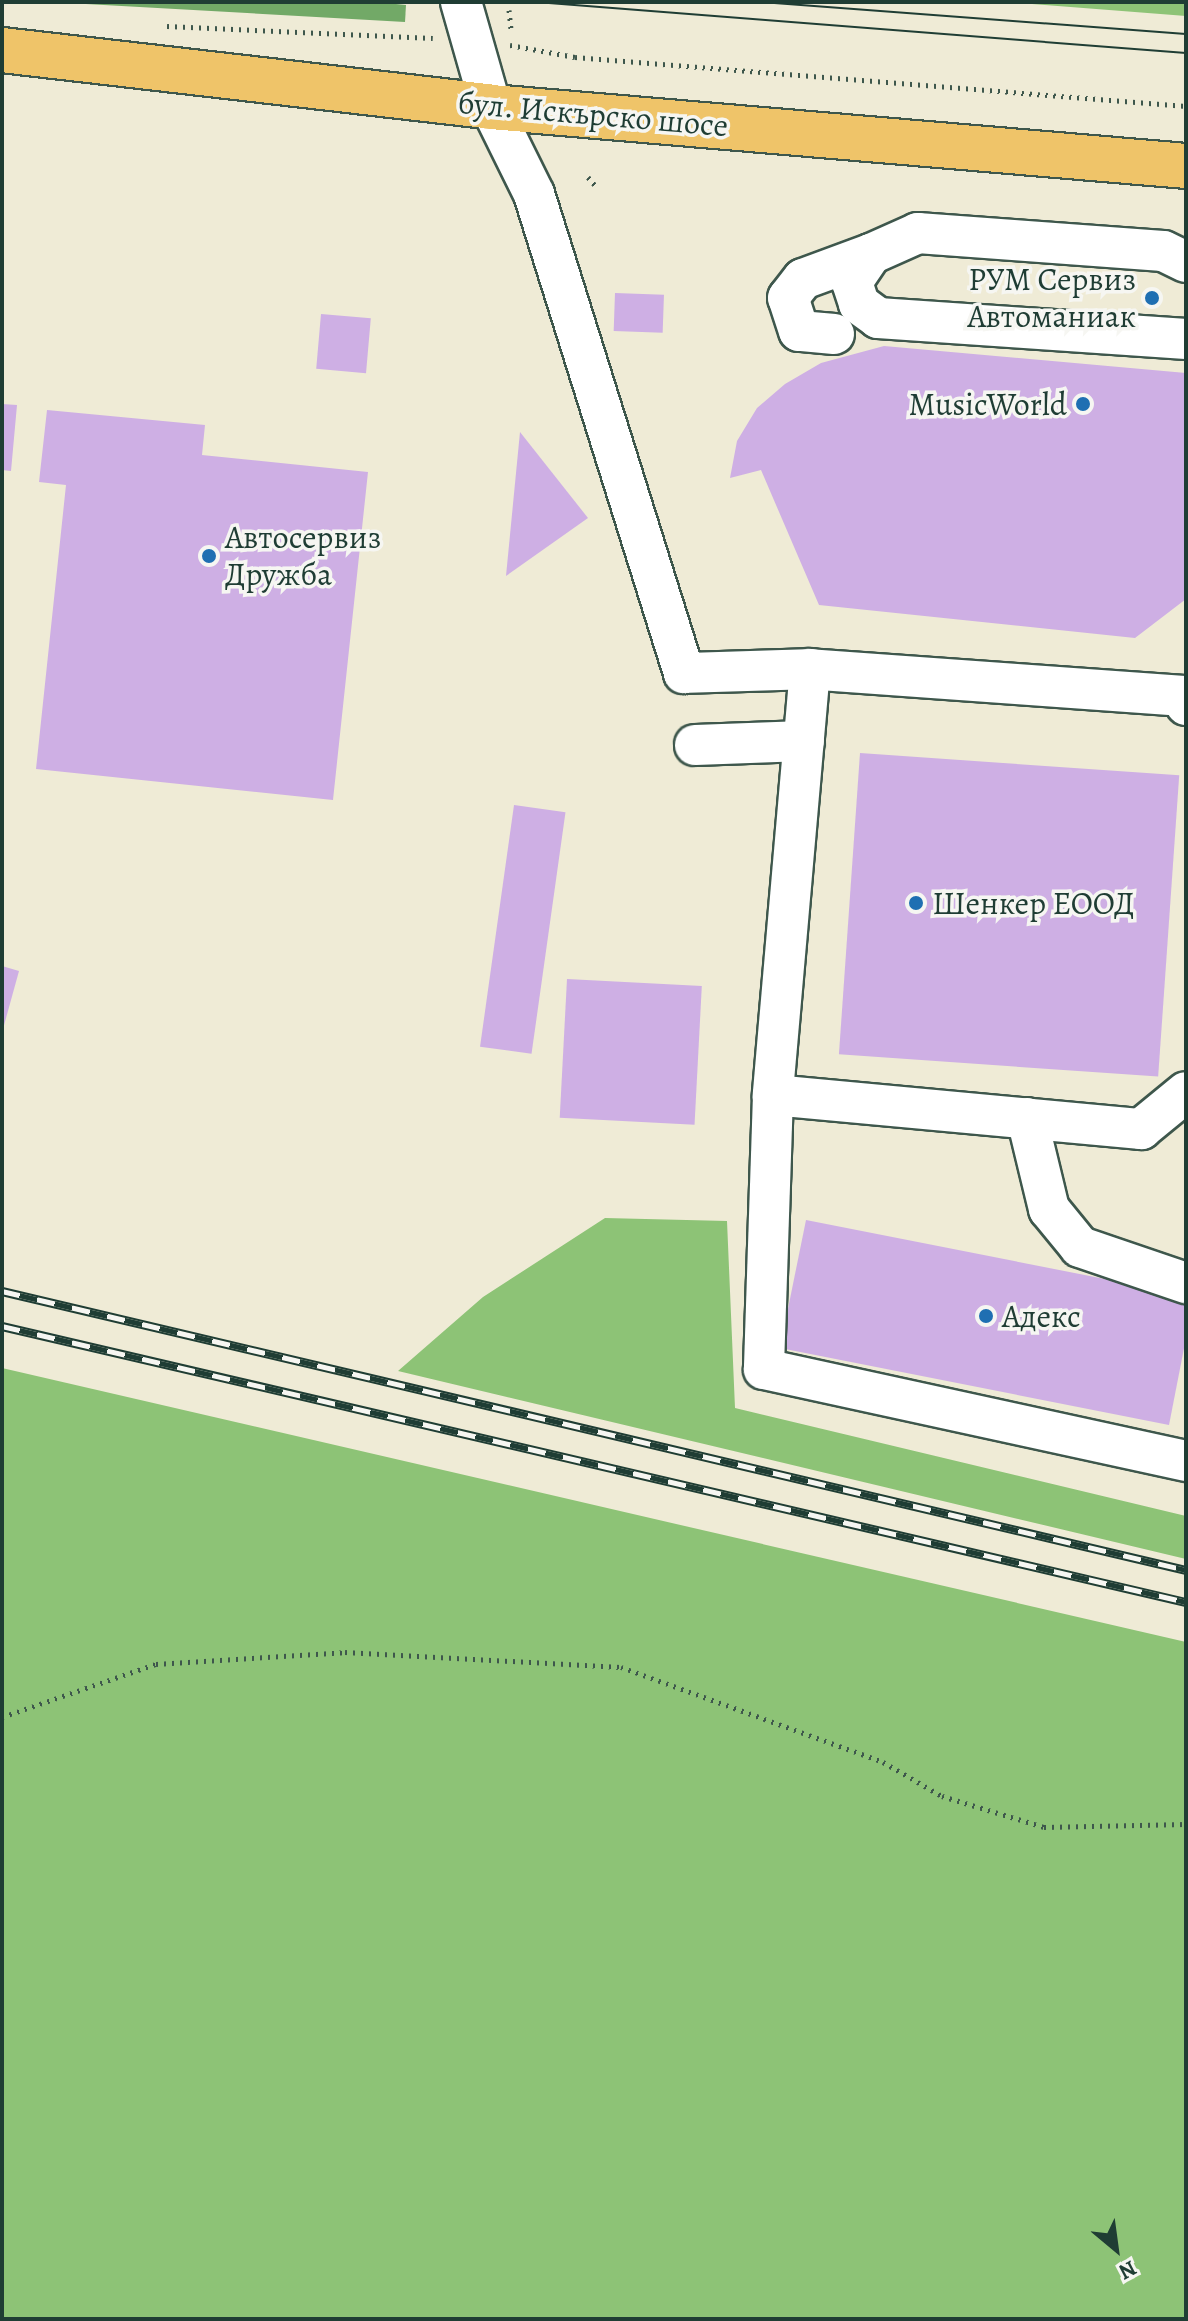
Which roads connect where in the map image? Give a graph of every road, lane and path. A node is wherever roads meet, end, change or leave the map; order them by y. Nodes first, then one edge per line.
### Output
1 (453, 20) edge
2 (157, 26) dead end
3 (509, 45) dead end
4 (2, 50) edge
5 (575, 57) junction
6 (576, 66) dead end
7 (1186, 106) edge
8 (491, 107) junction
9 (1186, 166) edge
10 (588, 177) dead end
11 (595, 185) dead end
12 (871, 254) junction
13 (1186, 262) edge
14 (834, 334) dead end
15 (1186, 339) edge
16 (810, 669) junction
17 (1186, 705) edge
18 (804, 741) junction
19 (695, 745) dead end
20 (1186, 1092) edge
21 (773, 1095) junction
22 (1027, 1118) junction
23 (1186, 1283) edge
24 (1186, 1461) edge
25 (2, 1717) edge
26 (1186, 1824) edge

1 - 2 path
1 - 8 street
3 - 5 path
4 - 8 main road, бул. Искърско шосе
5 - 6 path
5 - 7 path
8 - 9 main road, бул. Искърско шосе
8 - 16 street
10 - 11 path
12 - 13 street
12 - 14 street
12 - 15 street
16 - 17 street
16 - 18 street
18 - 19 street
18 - 21 street
20 - 22 street
21 - 22 street
21 - 24 street
22 - 23 street
25 - 26 path

